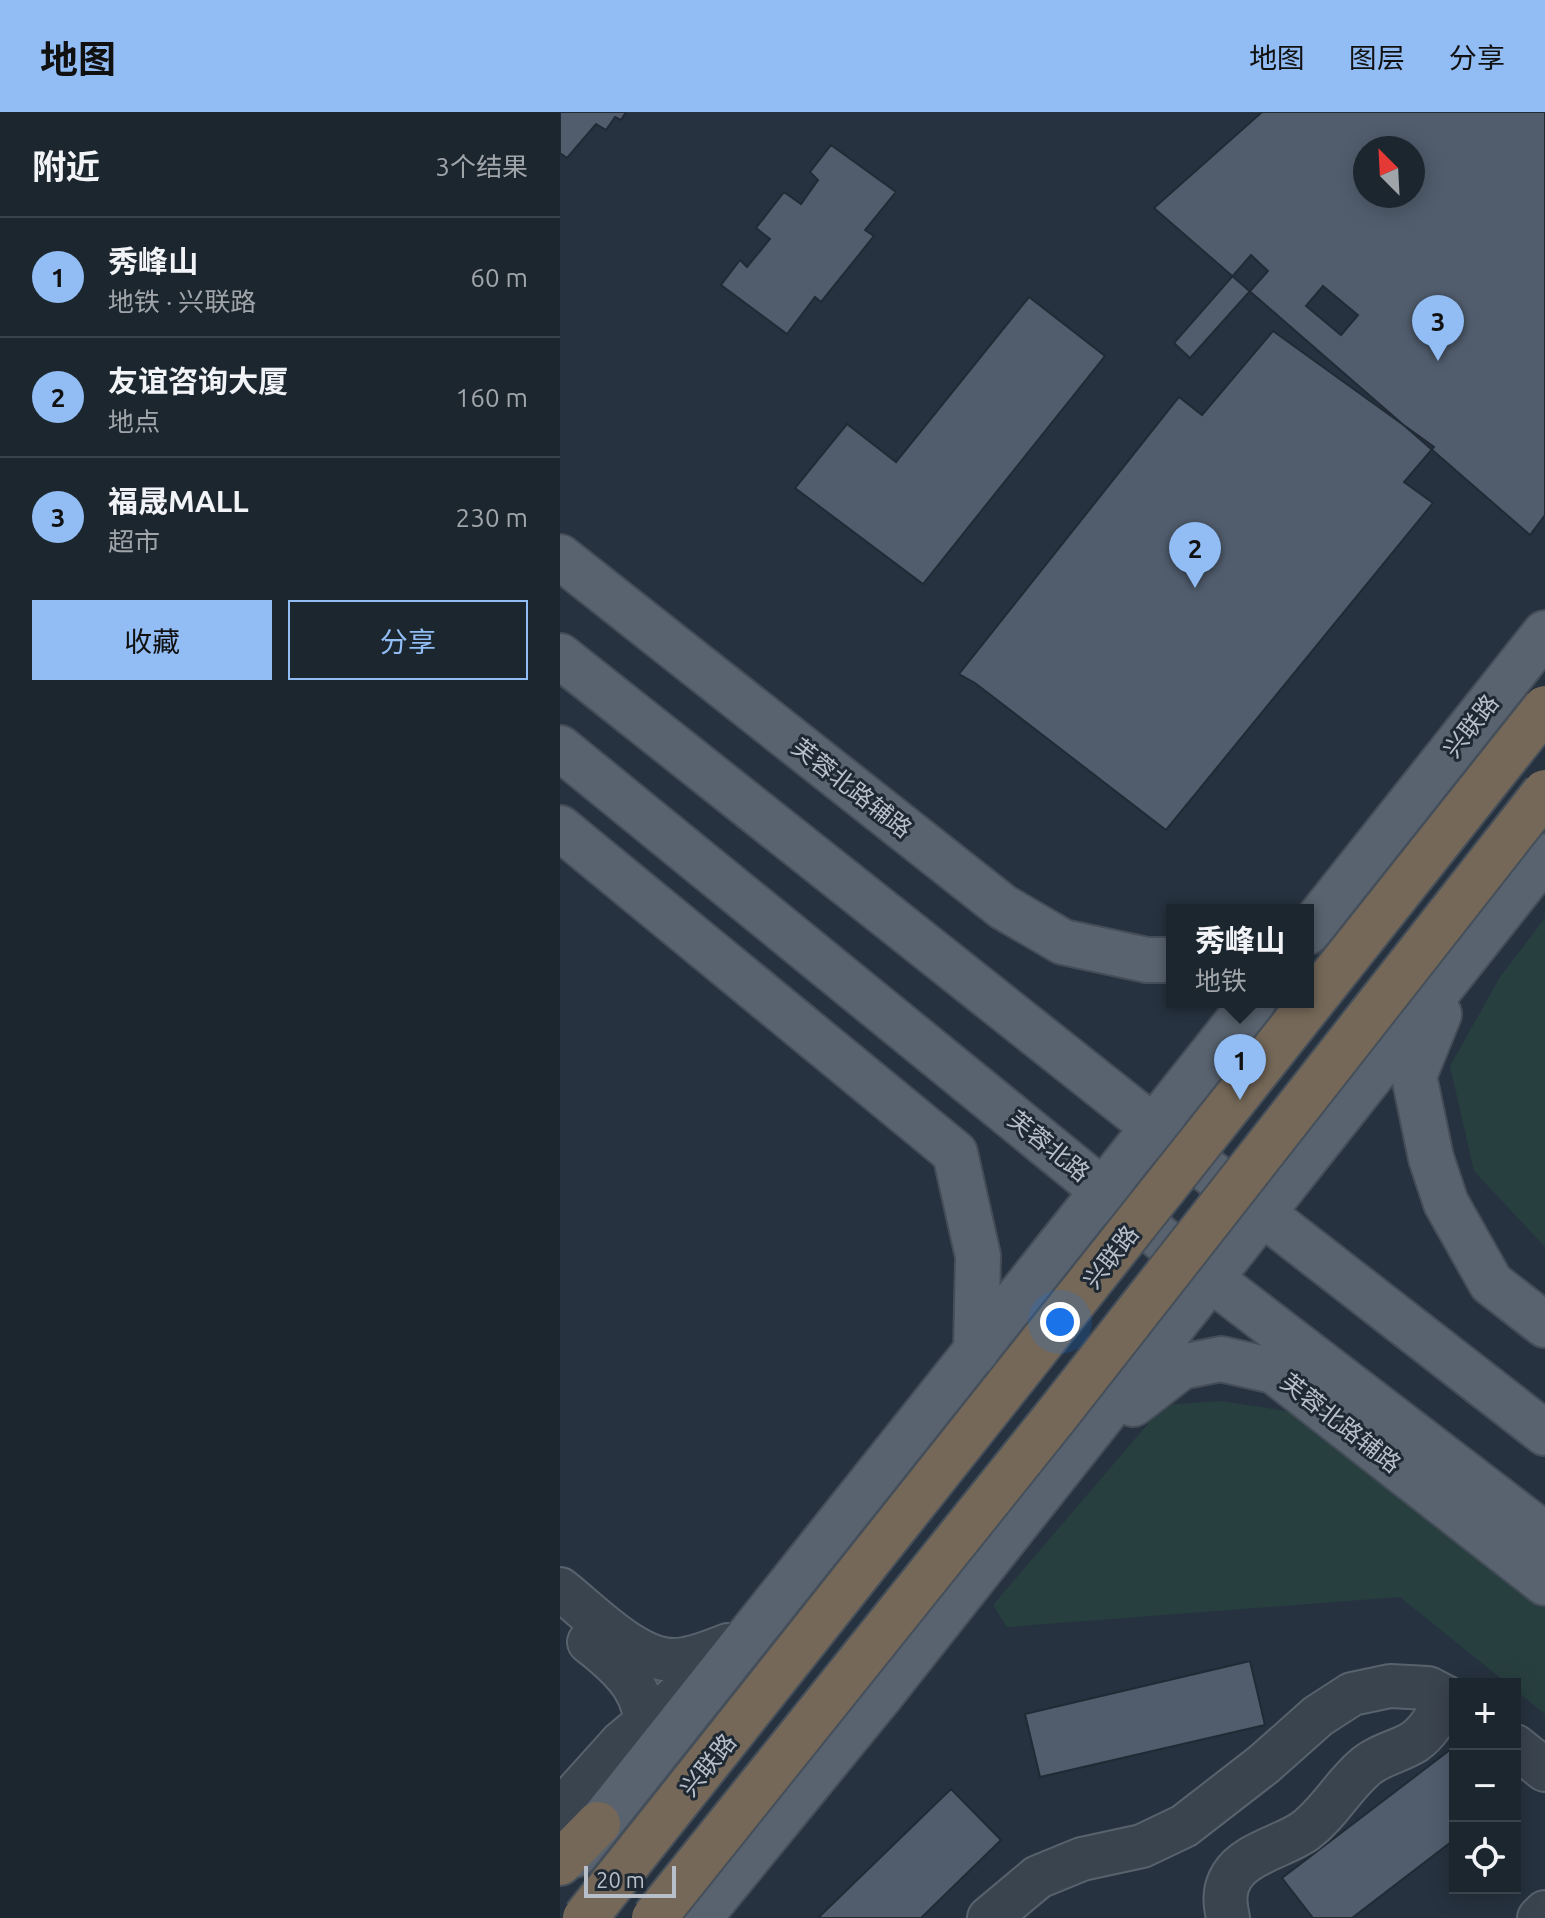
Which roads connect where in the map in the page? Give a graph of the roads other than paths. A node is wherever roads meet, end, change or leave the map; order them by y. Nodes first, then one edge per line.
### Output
1 (560, 557) edge
2 (1545, 633) edge
3 (560, 656) edge
4 (1545, 708) edge
5 (560, 748) edge
6 (1545, 792) edge
7 (560, 828) edge
8 (1545, 856) edge
9 (1314, 921) edge
10 (1166, 960) edge
11 (1457, 968) junction
12 (1314, 999) edge
13 (1248, 1008) edge
14 (1307, 1008) edge
15 (1154, 1128) junction
16 (1104, 1191) junction
17 (1246, 1201) junction
18 (1211, 1279) junction
19 (1545, 1325) edge
20 (976, 1353) junction
21 (1545, 1433) edge
22 (1080, 1445) junction
23 (1545, 1535) edge
24 (1545, 1583) edge
25 (560, 1589) edge
26 (560, 1618) edge
27 (748, 1637) junction
28 (1449, 1699) edge
29 (1449, 1702) edge
30 (645, 1722) junction
31 (1520, 1750) edge
32 (643, 1768) junction
33 (1545, 1770) edge
34 (579, 1817) edge
35 (560, 1863) edge
36 (560, 1876) edge
37 (1545, 1912) edge
38 (585, 1918) edge
39 (654, 1918) edge
40 (699, 1918) edge
41 (989, 1918) edge
42 (1228, 1918) edge
43 (1539, 1918) edge

1 - 10 main road, 芙蓉北路辅路
2 - 9 main road, 兴联路
3 - 15 main road
4 - 12 highway, 兴联路, bridge
5 - 16 main road, 芙蓉北路
6 - 39 highway, bridge
7 - 20 main road
8 - 11 main road
11 - 17 main road
11 - 19 main road
13 - 15 main road, 兴联路
14 - 38 highway, 兴联路, bridge
15 - 16 main road, 兴联路
15 - 17 main road
16 - 18 main road, 芙蓉北路
16 - 20 main road, 兴联路
17 - 18 main road
17 - 21 main road
18 - 22 main road
18 - 23 main road, 芙蓉北路
20 - 27 main road, 兴联路
22 - 24 main road, 芙蓉北路辅路
22 - 40 main road
25 - 27 street
26 - 30 street
27 - 30 street
27 - 32 main road, 兴联路
28 - 41 street
29 - 42 street
30 - 32 street
30 - 34 street
31 - 33 street
32 - 34 main road, 兴联路
34 - 35 highway
34 - 36 main road, 兴联路
37 - 43 street

